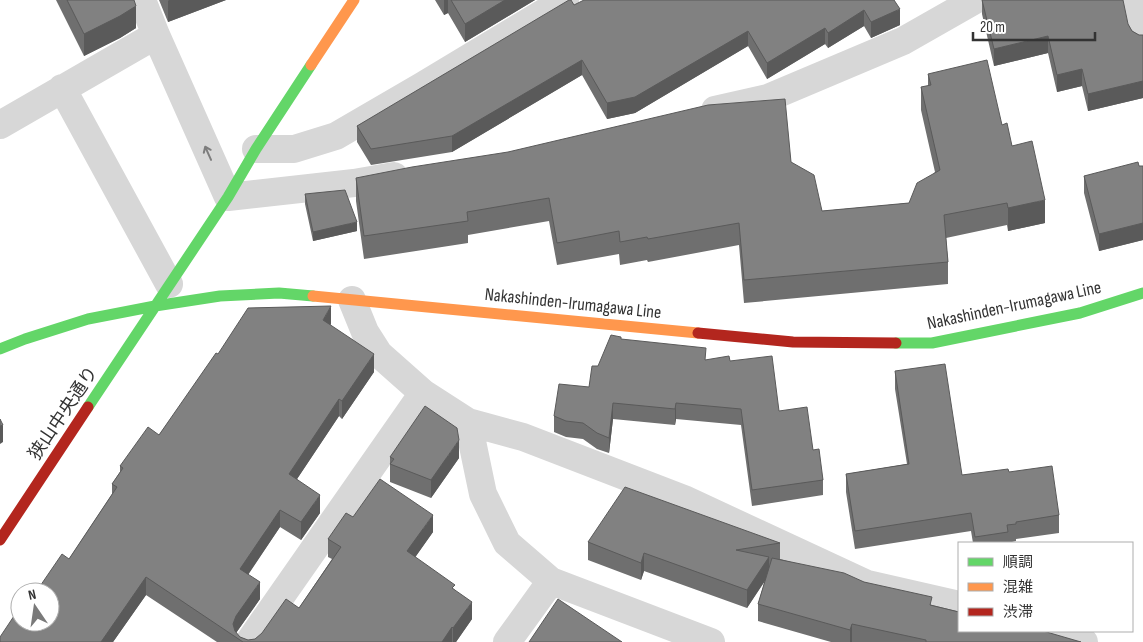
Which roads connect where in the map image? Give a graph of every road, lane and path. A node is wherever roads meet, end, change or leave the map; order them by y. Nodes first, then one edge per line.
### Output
1 (142, 0) edge
2 (354, 0) edge
3 (565, 0) edge
4 (975, 0) edge
5 (1135, 0) edge
6 (156, 35) junction
7 (1143, 37) edge
8 (62, 88) junction
9 (692, 115) edge
10 (0, 125) edge
11 (256, 149) junction
12 (420, 172) edge
13 (228, 197) junction
14 (1143, 293) edge
15 (162, 295) junction
16 (352, 300) junction
17 (0, 349) edge
18 (423, 393) junction
19 (468, 422) junction
20 (0, 540) edge
21 (551, 581) junction
22 (958, 605) edge
23 (1050, 632) edge
24 (249, 642) edge
25 (507, 642) edge
26 (711, 642) edge
27 (1084, 642) edge

1 - 6 street
2 - 11 main road, 狭山中央通り
3 - 11 street
4 - 9 street
5 - 7 street
6 - 8 street
13 -> 6 street
8 - 10 street
8 - 15 street
11 - 13 main road, 狭山中央通り
12 - 13 street
13 - 15 main road, 狭山中央通り
14 - 16 main road, Nakashinden-Irumagawa Line
15 - 16 main road, Nakashinden-Irumagawa Line
15 - 17 main road, Nakashinden-Irumagawa Line
15 - 20 main road, 狭山中央通り
16 - 18 street
18 - 19 street
18 - 24 street
19 - 21 street
19 - 22 street
21 - 25 street
21 - 26 street
23 - 27 street

